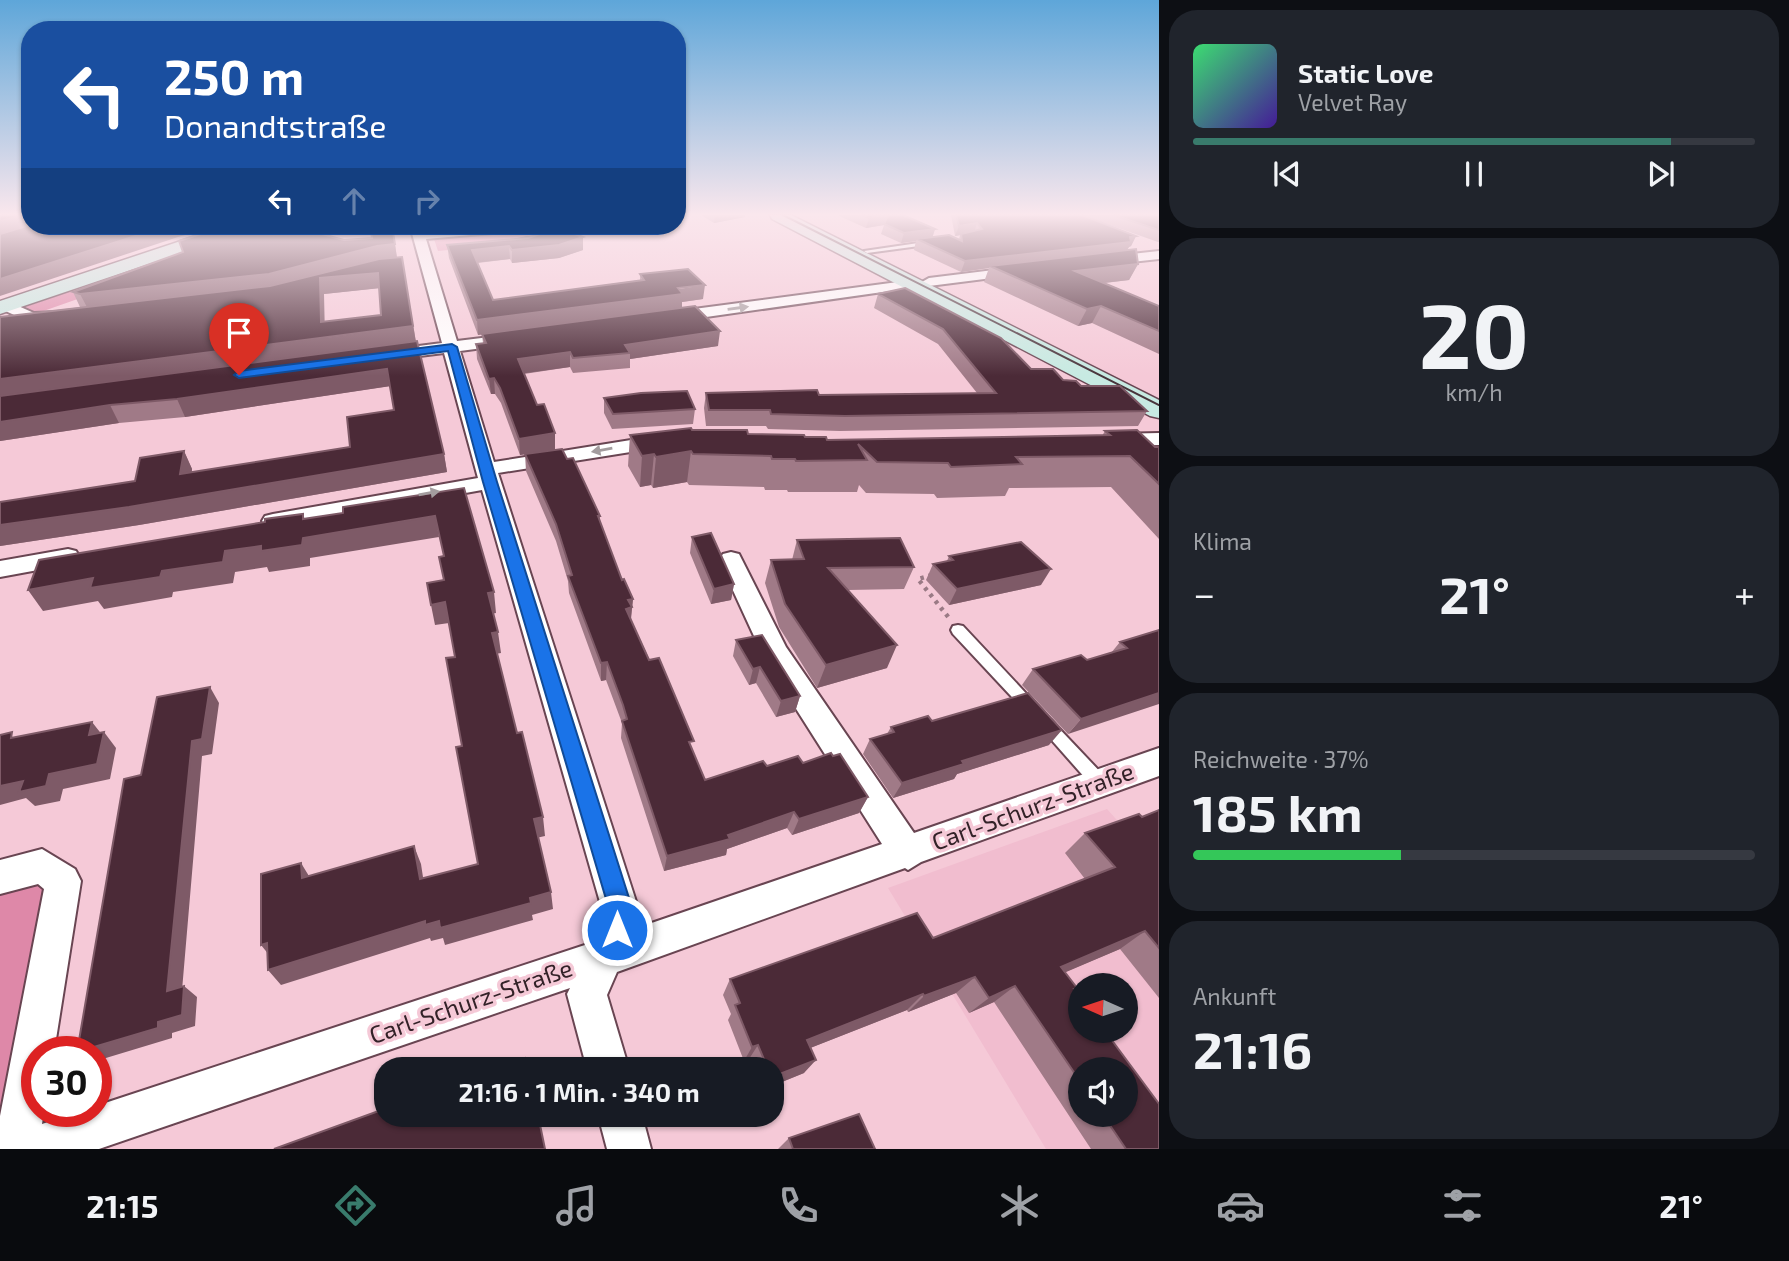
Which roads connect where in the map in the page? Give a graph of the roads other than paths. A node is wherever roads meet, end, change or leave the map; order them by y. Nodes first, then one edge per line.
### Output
1 (117, 269) edge
2 (428, 269) edge
3 (891, 269) edge
4 (892, 269) edge
5 (897, 269) edge
6 (1038, 269) edge
7 (921, 283) junction
8 (3, 307) edge
9 (77, 317) edge
10 (661, 319) edge
11 (526, 337) edge
12 (452, 347) junction
13 (370, 358) edge
14 (1159, 396) edge
15 (1159, 403) edge
16 (1159, 410) edge
17 (1159, 439) edge
18 (1096, 440) edge
19 (683, 441) edge
20 (488, 476) junction
21 (256, 524) edge
22 (91, 553) edge
23 (732, 560) dead end
24 (0, 569) edge
25 (958, 630) road end
26 (1159, 762) edge
27 (1100, 783) junction
28 (908, 853) junction
29 (0, 877) edge
30 (604, 957) junction
31 (605, 1057) edge
32 (623, 1127) edge
33 (16, 1149) edge
34 (34, 1149) edge
35 (629, 1149) edge

1 - 8 main road
2 - 12 street
3 - 7 main road
4 - 15 lane
5 - 7 main road
6 - 7 street
10 -> 7 street
7 - 14 main road
7 - 16 main road
8 - 9 street
11 - 12 street
12 - 13 street
12 - 20 street
17 - 18 street
19 -> 20 street
21 -> 20 street
20 - 30 street
22 - 24 street
23 - 28 street, Carl-Schurz-Straße
25 - 27 lane
26 - 27 street, Carl-Schurz-Straße
27 - 28 street, Carl-Schurz-Straße
28 - 30 street, Carl-Schurz-Straße
29 - 33 street
30 - 31 street
30 - 34 street, Carl-Schurz-Straße
32 - 35 street

